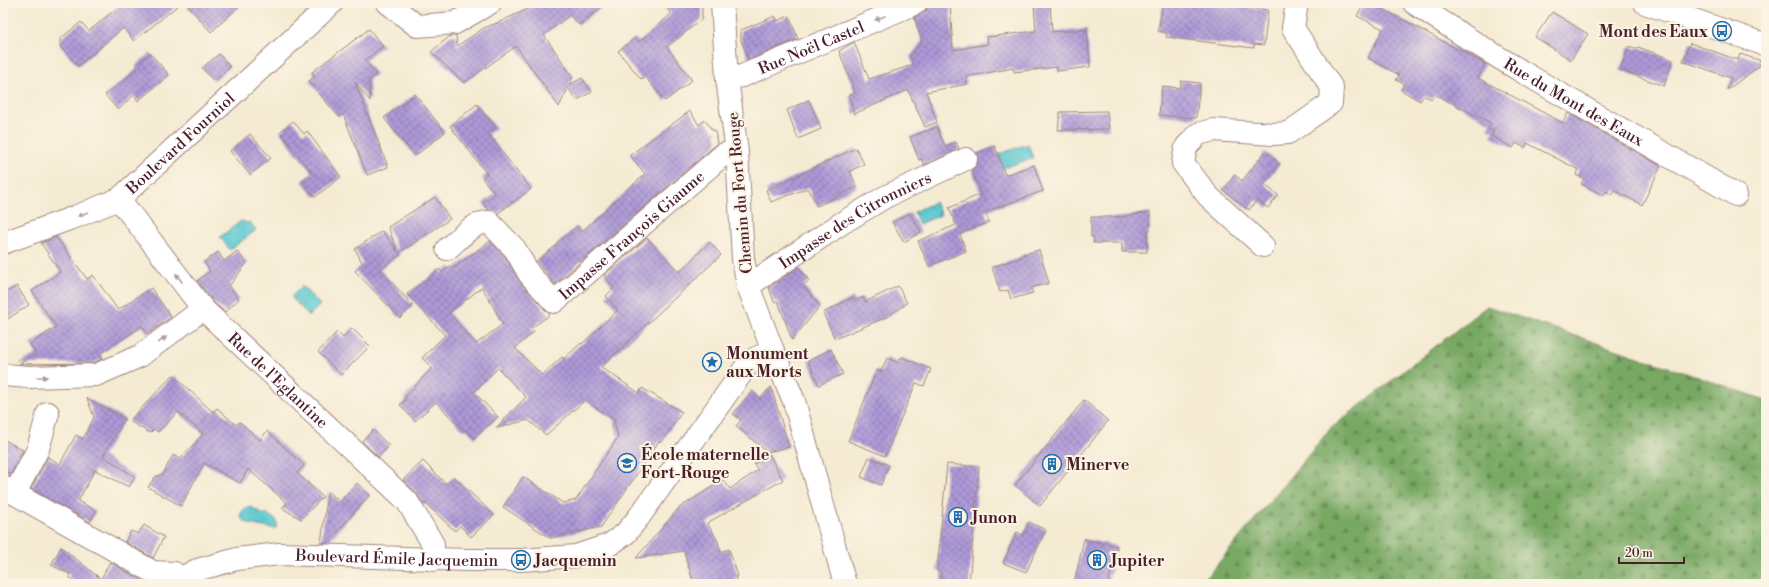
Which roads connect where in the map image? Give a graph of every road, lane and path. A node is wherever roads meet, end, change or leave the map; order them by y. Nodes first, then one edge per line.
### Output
1 (332, 3) edge
2 (388, 3) edge
3 (490, 3) edge
4 (722, 3) edge
5 (916, 3) edge
6 (1297, 3) edge
7 (1414, 3) edge
8 (1649, 4) edge
9 (1766, 45) edge
10 (728, 79) junction
11 (737, 152) junction
12 (966, 159) dead end
13 (1736, 195) dead end
14 (118, 199) junction
15 (3, 243) edge
16 (1263, 246) dead end
17 (447, 249) dead end
18 (748, 286) junction
19 (203, 309) junction
20 (773, 351) junction
21 (3, 375) edge
22 (48, 413) dead end
23 (9, 490) edge
24 (433, 560) junction
25 (175, 582) edge
26 (846, 584) edge

1 - 14 street, Boulevard Fourniol
2 - 3 street
4 - 10 street, Chemin du Fort Rouge
5 -> 10 street, Rue Noël Castel
6 - 16 street
7 - 13 street, Rue du Mont des Eaux
8 - 9 street
10 - 11 street, Chemin du Fort Rouge
11 - 17 street, Impasse François Giaume
11 - 18 street, Chemin du Fort Rouge
12 - 18 street, Impasse des Citronniers
14 -> 15 street, Boulevard Fourniol
19 -> 14 street, Rue de l'Eglantine
18 - 20 street, Chemin du Fort Rouge
21 -> 19 street
19 - 24 street, Rue de l'Eglantine
20 - 24 street, Boulevard Émile Jacquemin
20 - 26 street, Chemin du Fort Rouge
22 - 23 street
23 - 25 street
24 - 25 street, Boulevard Émile Jacquemin

